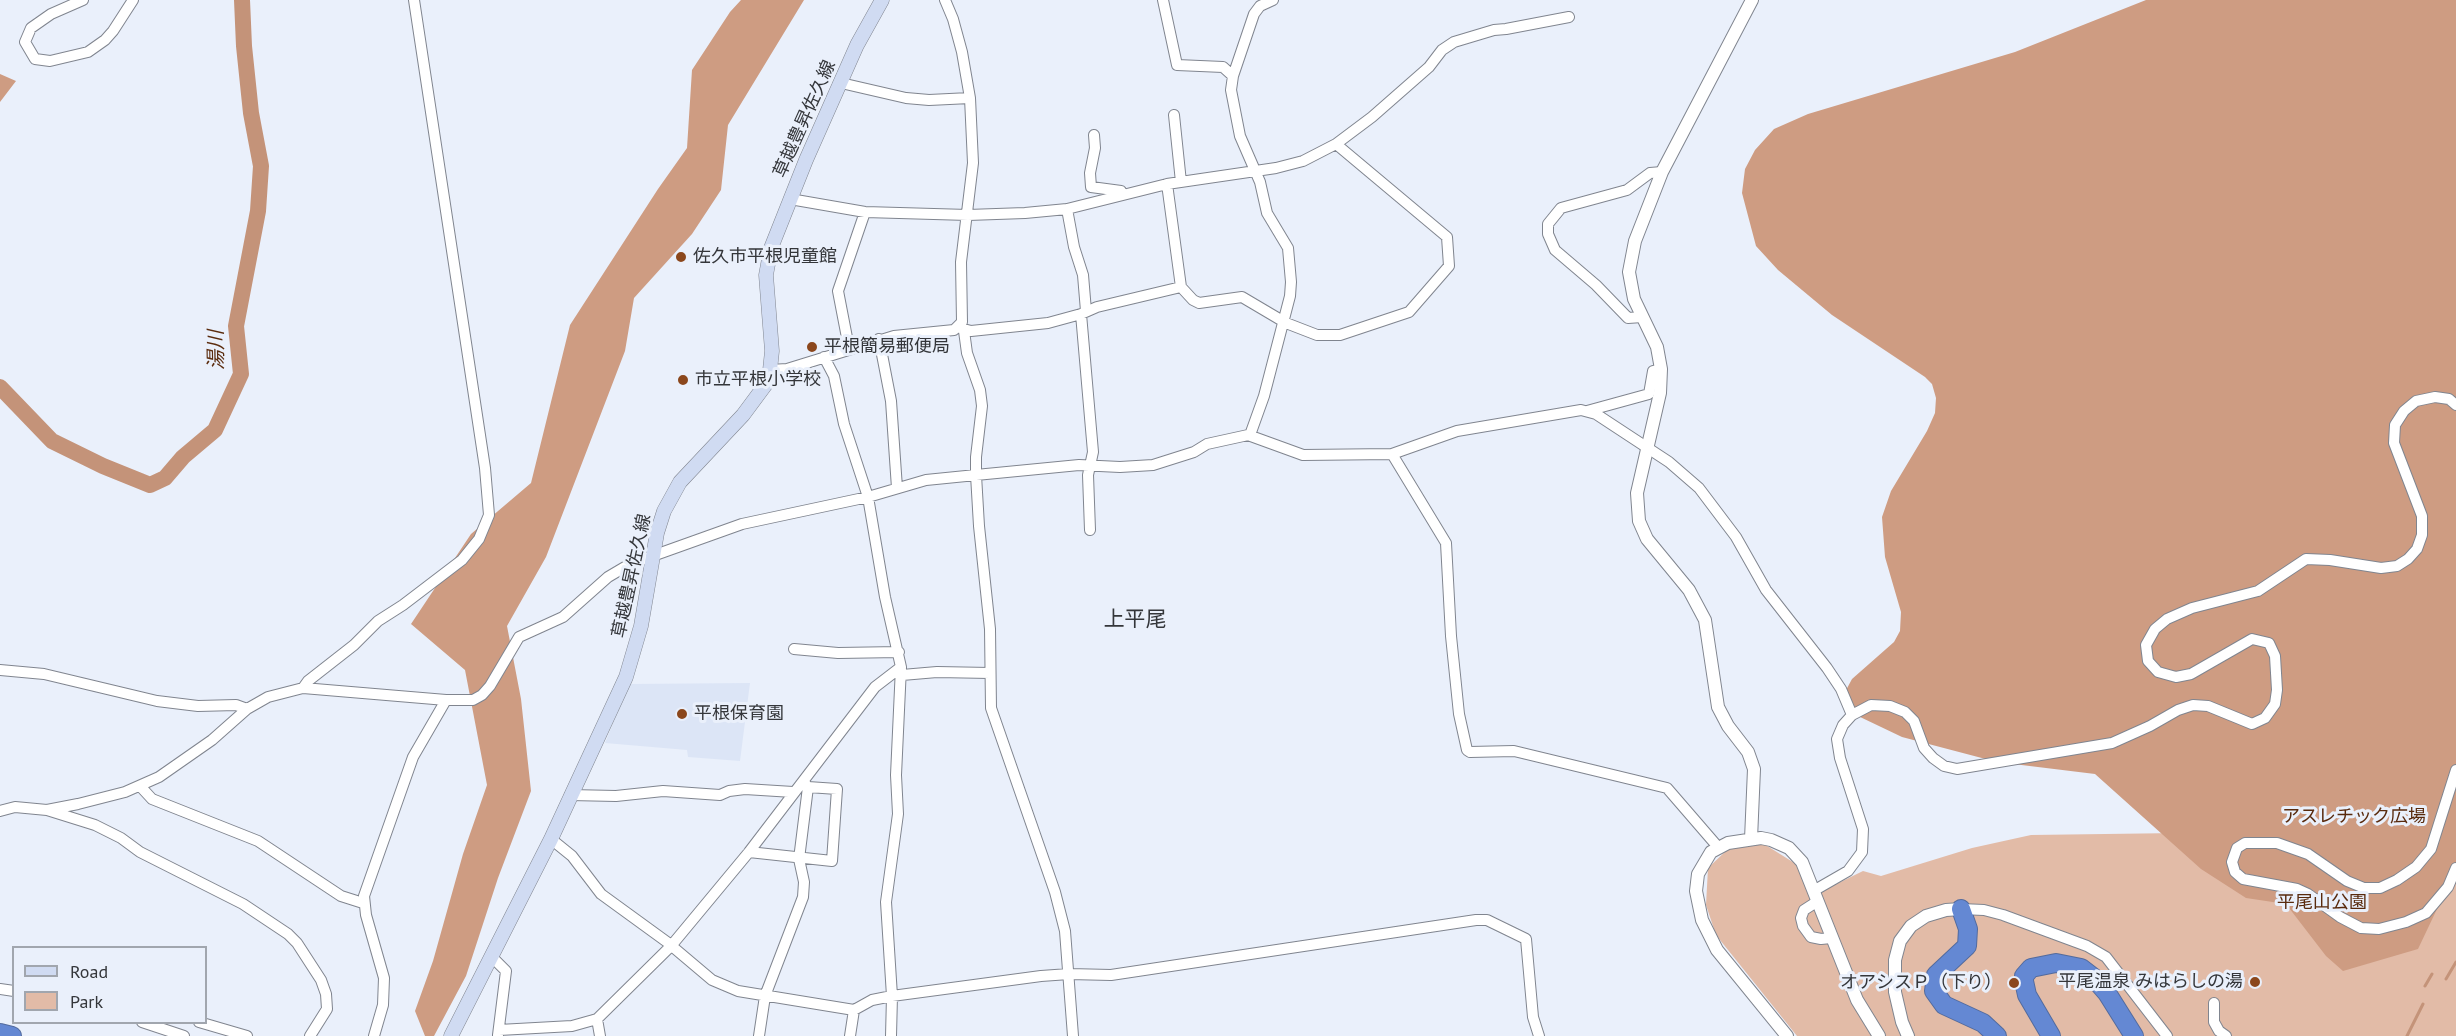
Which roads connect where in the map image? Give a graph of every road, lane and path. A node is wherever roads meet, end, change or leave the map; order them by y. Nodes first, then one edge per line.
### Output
1 (83, 0) edge
2 (133, 0) edge
3 (414, 0) edge
4 (882, 0) edge
5 (945, 0) edge
6 (952, 0) edge
7 (1162, 0) edge
8 (1273, 0) edge
9 (1752, 0) edge
10 (1569, 17) dead end
11 (953, 19) junction
12 (1233, 76) junction
13 (841, 83) junction
14 (970, 98) junction
15 (1174, 115) dead end
16 (1094, 135) dead end
17 (1336, 144) junction
18 (1255, 171) junction
19 (1662, 172) junction
20 (1180, 182) junction
21 (1167, 184) junction
22 (1126, 193) junction
23 (790, 199) junction
24 (1067, 209) junction
25 (865, 212) junction
26 (968, 214) junction
27 (1182, 287) junction
28 (1084, 313) junction
29 (1642, 317) junction
30 (1282, 321) junction
31 (962, 329) junction
32 (879, 339) junction
33 (849, 348) junction
34 (824, 357) junction
35 (1661, 369) junction
36 (770, 370) junction
37 (2456, 405) edge
38 (1587, 411) junction
39 (1250, 435) junction
40 (1647, 449) junction
41 (1392, 454) junction
42 (1090, 466) junction
43 (976, 475) junction
44 (897, 488) junction
45 (868, 498) junction
46 (1090, 530) dead end
47 (654, 554) junction
48 (794, 649) dead end
49 (899, 652) junction
50 (0, 670) edge
51 (902, 671) junction
52 (990, 673) junction
53 (303, 688) junction
54 (446, 700) junction
55 (246, 709) junction
56 (1852, 715) junction
57 (2456, 770) edge
58 (806, 784) junction
59 (140, 786) junction
60 (793, 792) junction
61 (570, 795) junction
62 (47, 810) junction
63 (0, 812) edge
64 (551, 839) junction
65 (1750, 839) junction
66 (1718, 847) junction
67 (749, 852) junction
68 (799, 859) junction
69 (2456, 868) edge
70 (1816, 895) junction
71 (363, 903) junction
72 (1961, 909) junction
73 (1831, 938) junction
74 (671, 946) junction
75 (493, 958) junction
76 (1069, 974) junction
77 (765, 996) junction
78 (892, 996) junction
79 (2214, 1003) dead end
80 (854, 1011) junction
81 (597, 1019) junction
82 (145, 1024) edge
83 (203, 1024) edge
84 (0, 1033) edge
85 (498, 1033) edge
86 (12, 1036) edge
87 (184, 1036) edge
88 (247, 1036) edge
89 (310, 1036) edge
90 (374, 1036) edge
91 (451, 1036) edge
92 (600, 1036) edge
93 (759, 1036) edge
94 (850, 1036) edge
95 (891, 1036) edge
96 (1073, 1036) edge
97 (1539, 1036) edge
98 (1787, 1036) edge
99 (1879, 1036) edge
100 (1908, 1036) edge
101 (1997, 1036) edge
102 (2052, 1036) edge
103 (2134, 1036) edge
104 (2167, 1036) edge
105 (2226, 1036) edge

1 - 2 street
3 - 53 street
4 - 13 main road, 草越豊昇佐久線
5 - 11 street
6 - 11 street
7 - 12 street
8 - 12 street
9 - 19 street
10 - 17 street
11 - 14 street
12 - 18 street
13 - 14 street
13 - 23 main road, 草越豊昇佐久線
14 - 26 street
15 - 20 street
16 - 22 street
17 - 18 street
17 - 30 street
18 - 20 street
18 - 30 street
19 - 29 street
19 - 29 street
20 - 21 street
21 - 22 street
21 - 27 street
22 - 24 street
23 - 25 street
23 - 36 main road, 草越豊昇佐久線
24 - 26 street
24 - 28 street
25 - 26 street
25 - 33 street
26 - 31 street
27 - 28 street
27 - 30 street
28 - 31 street
28 - 42 street
29 - 35 street
30 - 39 street
31 - 32 street
31 - 43 street
32 - 33 street
32 - 44 street
33 - 34 street
34 - 36 street
34 - 45 street
35 - 38 street
35 - 40 street
36 - 47 main road, 草越豊昇佐久線
37 - 56 street
38 - 40 street
38 - 41 street
39 - 41 street
39 - 42 street
40 - 56 street
40 - 65 street
41 - 66 street
42 - 43 street
42 - 46 street
43 - 44 street
43 - 52 street
44 - 45 street
45 - 47 street
45 - 49 street
47 - 54 street
47 - 61 main road, 草越豊昇佐久線
48 - 49 street
49 - 51 street
50 - 55 street
51 - 52 street
51 - 58 street
51 - 78 street
52 - 76 street
53 - 54 street
53 - 55 street
54 - 71 street
55 - 59 street
56 - 70 street
57 - 69 street
58 - 60 street
58 - 68 street
58 - 68 street
59 - 62 street
59 - 71 street
60 - 61 street
60 - 67 street
61 - 64 main road, 草越豊昇佐久線
62 - 63 street
62 - 89 street
64 - 74 street
64 - 75 main road, 草越豊昇佐久線
65 - 66 street
65 - 70 street
66 - 98 street
67 - 68 street
67 - 74 street
68 - 77 street
70 - 73 street
70 - 73 street
71 - 90 street
72 - 100 street
72 - 101 highway
72 - 104 street
73 - 99 street
74 - 77 street
74 - 81 street
75 - 85 street
75 - 91 main road, 草越豊昇佐久線
76 - 78 street
76 - 96 street
76 - 97 street
77 - 80 street
77 - 93 street
78 - 80 street
78 - 95 street
79 - 105 street
80 - 94 street
81 - 85 street
81 - 92 street
82 - 87 street
83 - 88 street
84 - 86 highway
102 - 103 highway

